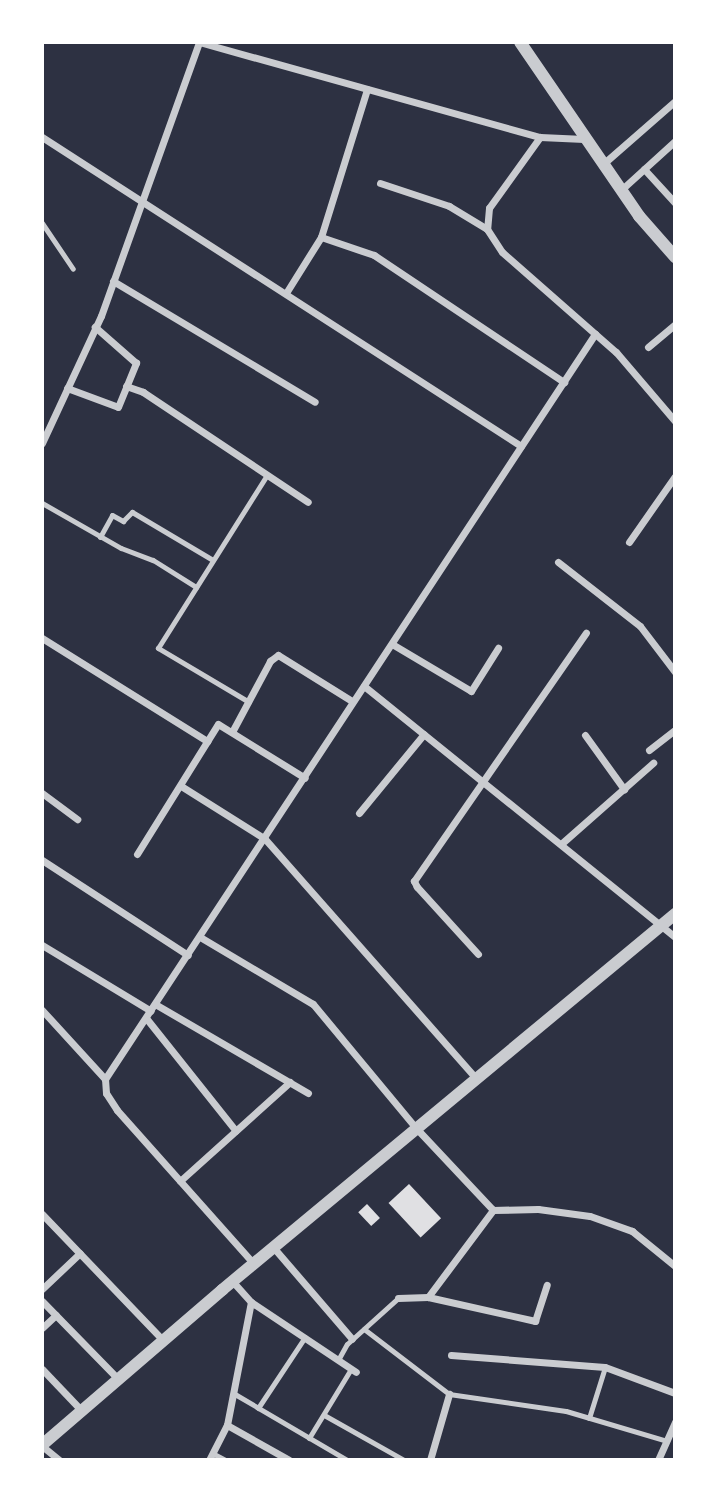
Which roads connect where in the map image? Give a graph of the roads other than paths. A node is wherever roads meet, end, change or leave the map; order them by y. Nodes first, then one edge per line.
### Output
1 (199, 42) edge
2 (520, 42) edge
3 (367, 89) junction
4 (675, 101) edge
5 (540, 136) junction
6 (42, 137) edge
7 (584, 139) junction
8 (675, 141) edge
9 (603, 164) junction
10 (643, 169) junction
11 (380, 183) dead end
12 (621, 190) junction
13 (142, 200) junction
14 (675, 203) edge
15 (42, 223) edge
16 (487, 229) junction
17 (321, 237) junction
18 (675, 257) edge
19 (73, 269) dead end
20 (113, 281) junction
21 (286, 293) junction
22 (675, 324) edge
23 (95, 327) junction
24 (595, 334) junction
25 (649, 347) dead end
26 (564, 382) junction
27 (126, 386) junction
28 (67, 388) junction
29 (315, 402) dead end
30 (675, 421) edge
31 (42, 443) edge
32 (521, 446) junction
33 (267, 475) junction
34 (675, 476) edge
35 (309, 502) dead end
36 (42, 503) edge
37 (100, 537) junction
38 (629, 542) dead end
39 (213, 560) junction
40 (558, 562) dead end
41 (196, 587) junction
42 (586, 633) dead end
43 (42, 638) edge
44 (392, 644) junction
45 (498, 648) dead end
46 (675, 672) edge
47 (364, 686) junction
48 (352, 701) junction
49 (249, 702) junction
50 (675, 730) edge
51 (232, 732) junction
52 (424, 734) junction
53 (585, 735) dead end
54 (206, 741) junction
55 (649, 750) dead end
56 (653, 763) dead end
57 (305, 778) junction
58 (482, 781) junction
59 (181, 786) junction
60 (624, 789) junction
61 (42, 793) edge
62 (359, 813) dead end
63 (77, 819) dead end
64 (265, 839) junction
65 (561, 844) junction
66 (137, 854) dead end
67 (42, 860) edge
68 (675, 914) edge
69 (661, 925) junction
70 (200, 937) junction
71 (675, 937) edge
72 (42, 945) edge
73 (478, 954) dead end
74 (188, 955) junction
75 (42, 1010) edge
76 (151, 1011) junction
77 (476, 1078) junction
78 (106, 1079) junction
79 (290, 1082) junction
80 (308, 1093) dead end
81 (416, 1128) junction
82 (236, 1131) junction
83 (180, 1181) junction
84 (494, 1210) junction
85 (43, 1217) edge
86 (273, 1247) junction
87 (80, 1253) junction
88 (254, 1264) junction
89 (675, 1266) edge
90 (232, 1281) junction
91 (547, 1285) dead end
92 (42, 1289) edge
93 (428, 1297) junction
94 (398, 1298) joint
95 (42, 1301) edge
96 (251, 1302) junction
97 (56, 1315) junction
98 (42, 1328) edge
99 (363, 1329) junction
100 (305, 1338) junction
101 (352, 1339) junction
102 (163, 1340) junction
103 (451, 1355) dead end
104 (338, 1360) junction
105 (605, 1367) junction
106 (42, 1369) edge
107 (354, 1371) joint
108 (118, 1379) junction
109 (233, 1393) junction
110 (675, 1393) edge
111 (449, 1394) junction
112 (258, 1408) junction
113 (81, 1410) junction
114 (324, 1415) junction
115 (589, 1418) junction
116 (675, 1422) edge
117 (227, 1425) junction
118 (309, 1438) junction
119 (667, 1441) junction
120 (42, 1445) edge
121 (675, 1446) edge
122 (211, 1456) edge
123 (59, 1460) edge
124 (225, 1460) edge
125 (289, 1460) edge
126 (348, 1460) edge
127 (404, 1460) edge
128 (430, 1460) edge
129 (658, 1460) edge

1 - 3 street
1 - 13 street
2 - 7 street
3 - 5 street
3 - 17 street
4 - 9 street
5 - 7 street
5 - 16 street
6 - 13 street
7 - 9 street
8 - 10 street
9 - 12 street
10 - 12 street
10 - 14 street
11 - 16 street
12 - 18 street
13 - 20 street
13 - 21 street
15 - 19 lane
16 - 24 street
17 - 21 street
17 - 26 street
20 - 23 street
20 - 29 street
21 - 32 street
22 - 25 street
23 - 27 street
23 - 28 street
24 - 26 street
24 - 30 street
26 - 32 street
27 - 28 street
27 - 33 street
28 - 31 street
32 - 44 street
33 - 35 street
33 - 39 lane
34 - 38 street
36 - 37 lane
37 - 39 lane
37 - 41 lane
39 - 41 lane
40 - 46 street
41 - 49 lane
42 - 58 street
43 - 54 street
44 - 45 street
44 - 47 street
47 - 48 street
47 - 52 street
48 - 49 street
48 - 57 street
49 - 51 street
50 - 55 street
51 - 54 street
51 - 57 street
52 - 58 street
52 - 62 street
53 - 60 street
54 - 59 street
56 - 60 street
57 - 64 street
58 - 65 street
58 - 73 street
59 - 64 street
59 - 66 street
60 - 65 street
61 - 63 street
64 - 70 street
64 - 77 street
65 - 69 street
67 - 74 street
68 - 69 street
69 - 71 street
69 - 77 street
70 - 74 street
70 - 81 street
72 - 76 street
74 - 76 street
75 - 78 street
76 - 78 street
76 - 79 street
76 - 82 street
77 - 81 street
78 - 83 street
79 - 80 street
79 - 82 street
81 - 84 street
81 - 86 street
82 - 83 street
83 - 88 street
84 - 89 street
84 - 93 street
85 - 87 street
86 - 88 street
86 - 101 street
87 - 92 street
87 - 102 street
88 - 90 street
90 - 96 street
90 - 102 street
91 - 93 street
93 - 94 street
94 - 99 lane
95 - 97 street
96 - 100 street
96 - 109 street
97 - 98 street
97 - 108 street
99 - 101 lane
99 - 111 lane
100 - 104 street
100 - 112 lane
101 - 104 lane
102 - 108 street
103 - 105 street
104 - 107 street
105 - 110 street
105 - 115 lane
106 - 113 street
107 - 114 lane
108 - 113 street
109 - 112 lane
109 - 117 street
111 - 115 lane
111 - 128 street
112 - 118 lane
113 - 120 street
114 - 118 lane
114 - 127 lane
115 - 119 lane
116 - 119 street
117 - 122 street
117 - 125 street
118 - 126 lane
119 - 121 street
119 - 129 street
120 - 123 street
122 - 124 lane

